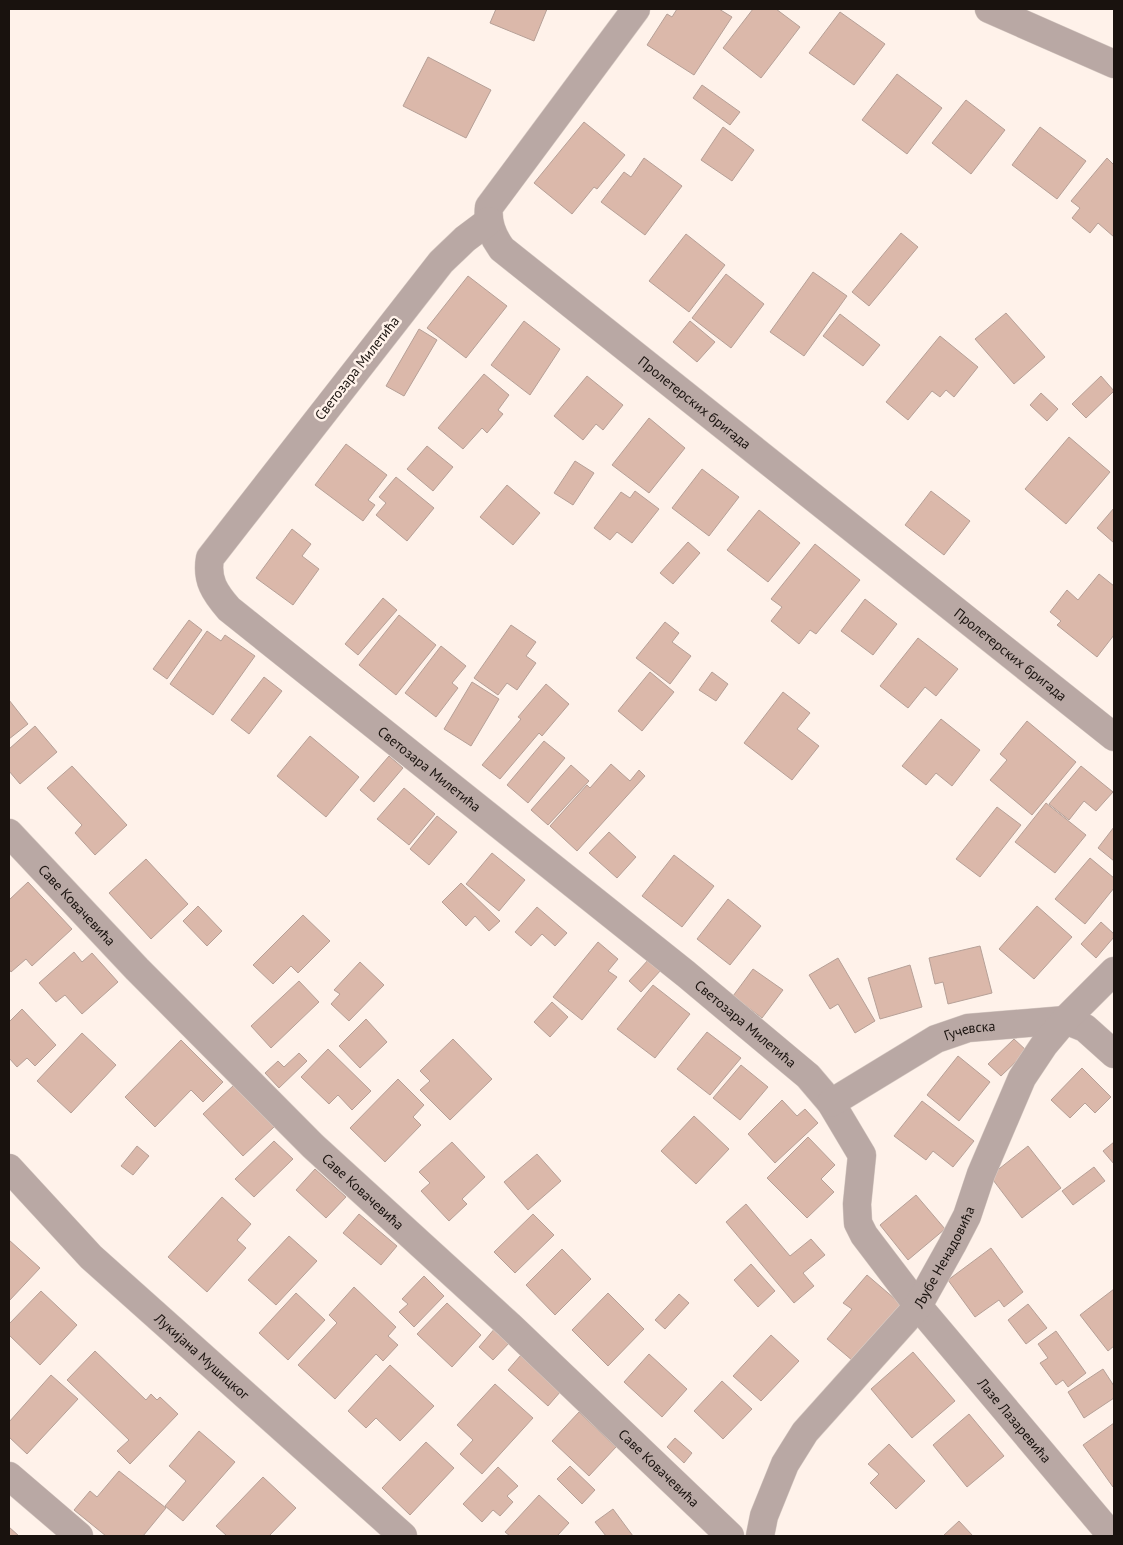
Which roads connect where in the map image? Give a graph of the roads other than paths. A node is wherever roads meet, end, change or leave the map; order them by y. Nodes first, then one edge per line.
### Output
1 (636, 9) edge
2 (989, 9) edge
3 (1114, 64) edge
4 (489, 220) junction
5 (1114, 737) edge
6 (9, 833) edge
7 (1114, 971) edge
8 (1064, 1020) junction
9 (1114, 1054) edge
10 (831, 1103) junction
11 (9, 1168) edge
12 (918, 1306) junction
13 (9, 1476) edge
14 (79, 1536) edge
15 (402, 1536) edge
16 (730, 1536) edge
17 (760, 1536) edge
18 (1112, 1536) edge

1 - 4 street
2 - 3 street
4 - 5 street, Пролетерских бригада
4 - 10 street, Светозара Милетића
6 - 16 street, Саве Ковачевића
7 - 8 street, Љубе Ненадовића
8 - 9 street, Гучевска
8 - 10 street, Гучевска
8 - 12 street, Љубе Ненадовића
10 - 12 street, Светозара Милетића
11 - 15 street, Лукијана Мушицког
12 - 17 street, Љубе Ненадовића
12 - 18 street, Лазе Лазаревића
13 - 14 street

